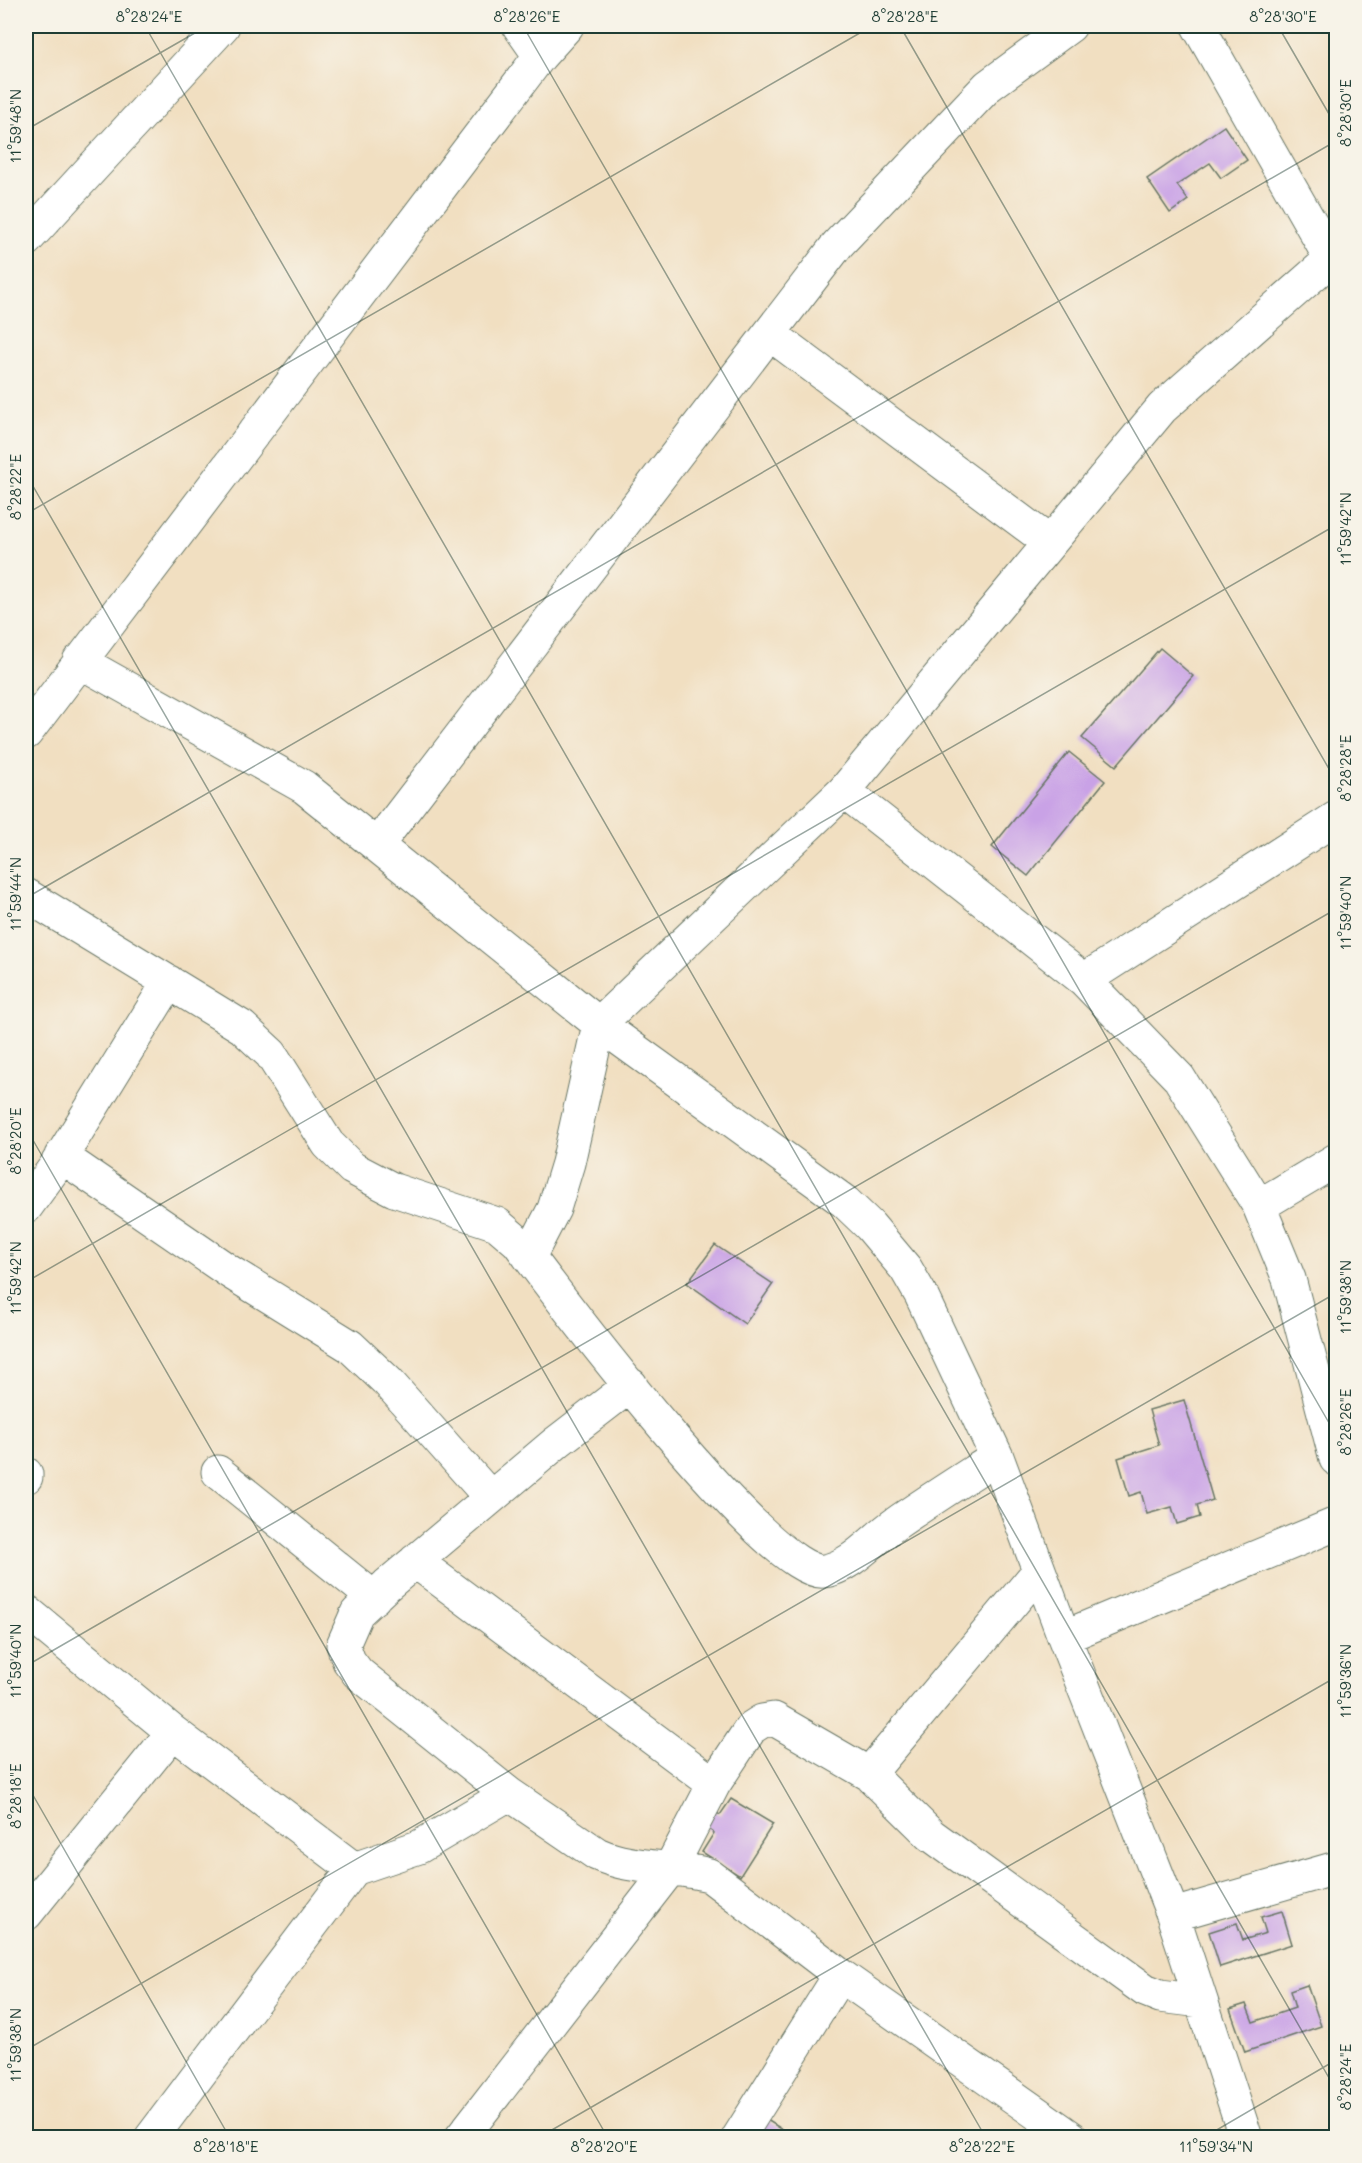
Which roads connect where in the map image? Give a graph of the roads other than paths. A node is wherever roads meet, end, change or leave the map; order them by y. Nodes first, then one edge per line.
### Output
1 (223, 26) edge
2 (519, 26) edge
3 (567, 26) edge
4 (1070, 26) edge
5 (1198, 26) edge
6 (540, 56) junction
7 (26, 240) edge
8 (1334, 264) edge
9 (770, 334) junction
10 (1049, 542) junction
11 (79, 661) junction
12 (26, 733) edge
13 (844, 791) junction
14 (1336, 818) edge
15 (377, 845) junction
16 (32, 909) edge
17 (1084, 980) junction
18 (169, 982) junction
19 (599, 1024) junction
20 (61, 1156) junction
21 (1336, 1160) edge
22 (1259, 1206) junction
23 (26, 1207) edge
24 (529, 1257) junction
25 (631, 1385) junction
26 (997, 1457) junction
27 (1336, 1459) edge
28 (218, 1472) dead end
29 (490, 1497) junction
30 (1336, 1524) edge
31 (416, 1561) junction
32 (1039, 1571) junction
33 (374, 1598) junction
34 (26, 1611) edge
35 (1064, 1637) junction
36 (173, 1732) junction
37 (869, 1774) junction
38 (714, 1784) junction
39 (509, 1794) junction
40 (354, 1869) junction
41 (670, 1869) junction
42 (1336, 1869) edge
43 (26, 1914) edge
44 (1173, 1915) junction
45 (840, 1975) junction
46 (1201, 2001) junction
47 (1032, 2126) edge
48 (151, 2138) edge
49 (461, 2138) edge
50 (738, 2138) edge
51 (1072, 2138) edge
52 (1246, 2138) edge

1 - 7 street
2 - 6 street
3 - 6 street
4 - 9 street
5 - 8 street
6 - 11 street
8 - 10 street
9 - 10 street
9 - 15 street
10 - 13 street
11 - 12 street
11 - 15 street
13 - 17 street
13 - 19 street
14 - 17 street
15 - 19 street
16 - 18 street
17 - 22 street
18 - 20 street
18 - 24 street
19 - 24 street
19 - 26 street
20 - 23 street
20 - 29 street
21 - 22 street
22 - 27 street
24 - 25 street
25 - 26 street
25 - 29 street
26 - 32 street
28 - 33 street
29 - 31 street
30 - 35 street
31 - 33 street
31 - 38 street
32 - 35 street
32 - 37 street
33 - 39 street
34 - 36 street
35 - 44 street
36 - 40 street
36 - 43 street
37 - 38 street
37 - 46 street
38 - 41 street
39 - 40 street
39 - 41 street
40 - 48 street
41 - 45 street
41 - 49 street
42 - 44 street
44 - 46 street
45 - 47 street
45 - 50 street
46 - 52 street
47 - 51 street

